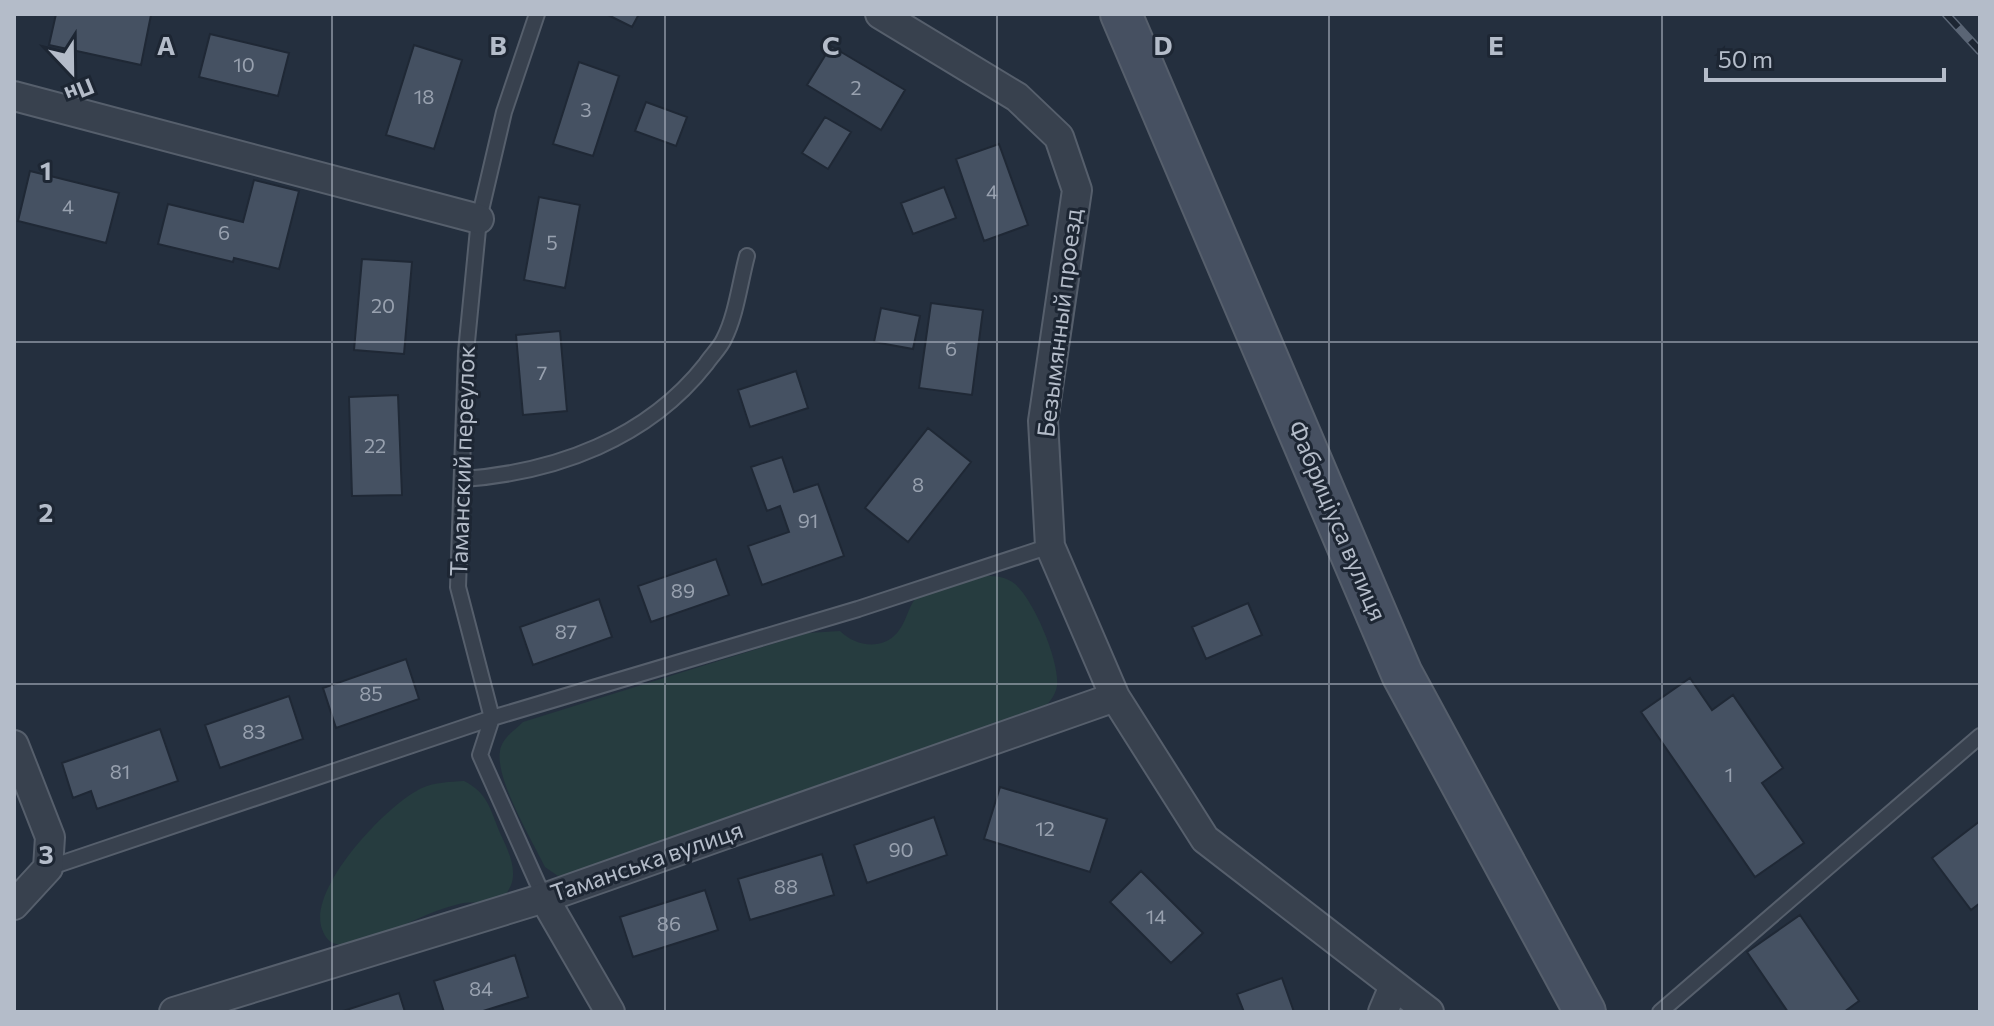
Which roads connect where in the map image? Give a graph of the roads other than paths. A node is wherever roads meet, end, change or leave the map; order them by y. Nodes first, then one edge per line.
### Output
1 (537, 14) edge
2 (880, 14) edge
3 (1121, 14) edge
4 (14, 96) edge
5 (479, 219) junction
6 (747, 256) dead end
7 (464, 479) junction
8 (1050, 546) junction
9 (1115, 697) junction
10 (492, 718) junction
11 (1980, 736) edge
12 (14, 745) edge
13 (48, 868) junction
14 (544, 898) junction
15 (14, 905) edge
16 (1394, 986) junction
17 (174, 1012) edge
18 (610, 1012) edge
19 (1383, 1012) edge
20 (1429, 1012) edge
21 (1585, 1012) edge
22 (1660, 1012) edge

1 - 5 lane, Таманский переулок
2 - 8 street, Безымянный проезд
3 - 21 main road, Фабриціуса вулиця
4 - 5 street
5 - 7 lane, Таманский переулок
6 - 7 lane
7 - 10 lane, Таманский переулок
8 - 9 street, Безымянный проезд
8 - 10 lane
9 - 14 street, Таманська вулиця
9 - 16 street, Безымянный проезд
10 - 13 lane
10 - 14 lane
11 - 22 lane
12 - 13 street
13 - 15 street
14 - 17 street, Таманська вулиця
14 - 18 street
16 - 19 street
16 - 20 street, Безымянный проезд

